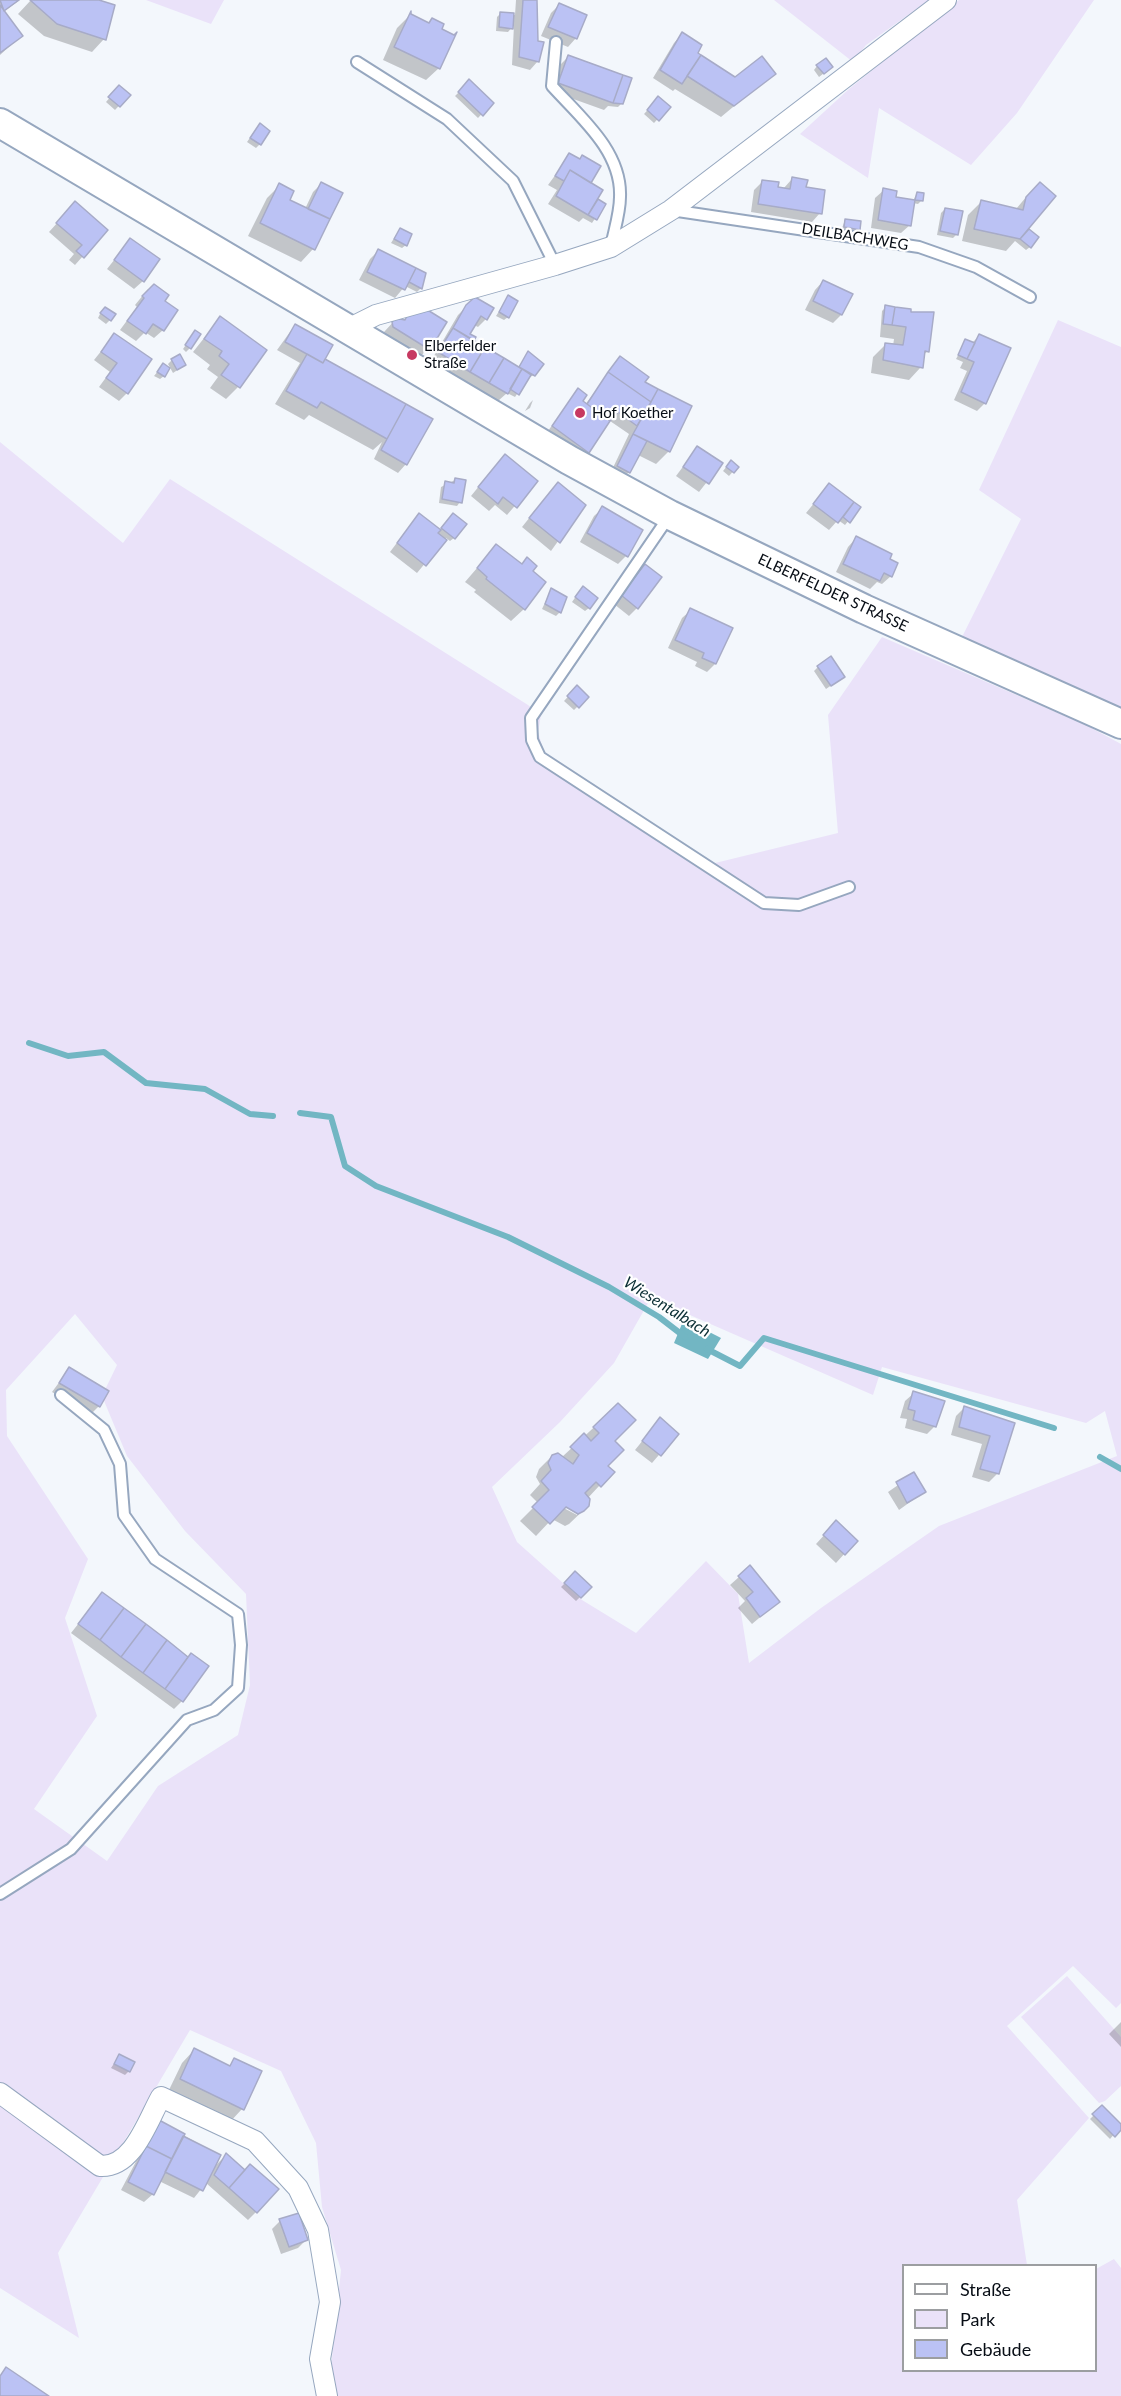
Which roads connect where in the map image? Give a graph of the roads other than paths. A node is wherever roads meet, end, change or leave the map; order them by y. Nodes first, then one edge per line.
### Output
1 (946, 0) edge
2 (556, 42) dead end
3 (357, 62) dead end
4 (0, 123) edge
5 (671, 210) junction
6 (611, 247) junction
7 (555, 266) junction
8 (1030, 297) dead end
9 (348, 328) junction
10 (670, 514) junction
11 (1121, 724) edge
12 (849, 888) dead end
13 (61, 1395) dead end
14 (0, 1894) edge
15 (0, 2093) edge
16 (327, 2396) edge

1 - 5 street
2 - 6 lane
3 - 7 lane
4 - 9 main road, ELBERFELDER STRASSE
5 - 6 street
5 - 8 lane, DEILBACHWEG
6 - 7 street
7 - 9 street
9 - 10 main road, ELBERFELDER STRASSE
10 - 11 main road, ELBERFELDER STRASSE
10 - 12 lane
13 - 14 lane
15 - 16 street

